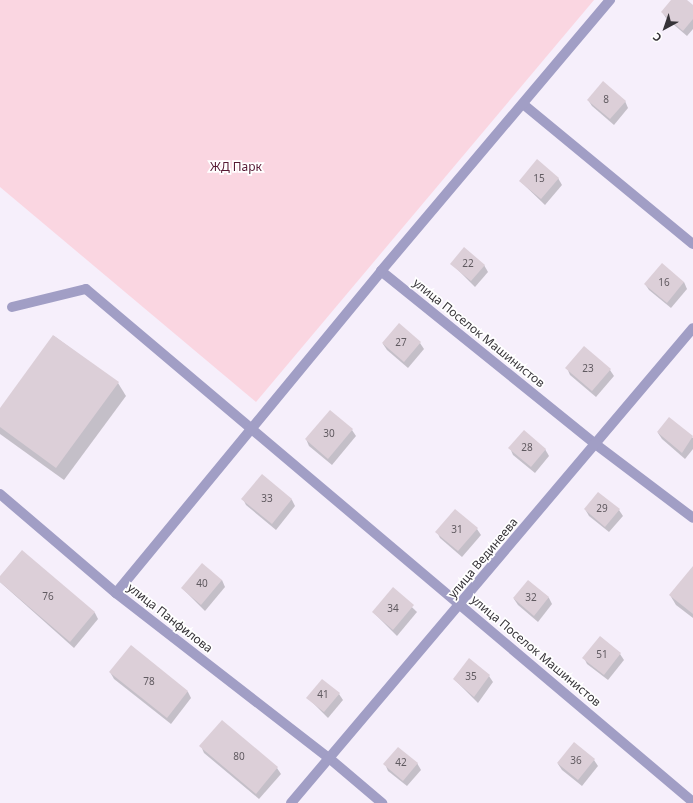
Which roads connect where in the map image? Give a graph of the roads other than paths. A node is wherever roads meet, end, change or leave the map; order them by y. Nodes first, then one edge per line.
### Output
1 (610, 0) edge
2 (523, 104) junction
3 (693, 244) edge
4 (381, 271) junction
5 (12, 307) dead end
6 (693, 328) edge
7 (252, 428) junction
8 (594, 443) junction
9 (0, 494) edge
10 (693, 518) edge
11 (116, 593) junction
12 (461, 604) junction
13 (329, 758) junction
14 (693, 802) edge
15 (291, 803) edge
16 (382, 803) edge

1 - 2 street
2 - 3 street
2 - 4 street
4 - 7 street
4 - 8 street, улица Поселок Машинистов
5 - 7 street, улица Поселок Машинистов
6 - 8 street, улица Вединеева
7 - 11 street
7 - 12 street, улица Поселок Машинистов
8 - 10 street, улица Поселок Машинистов
8 - 12 street, улица Вединеева
9 - 11 street, улица Панфилова
11 - 13 street, улица Панфилова
12 - 13 street, улица Вединеева
12 - 14 street, улица Поселок Машинистов
13 - 15 street, улица Вединеева
13 - 16 street

